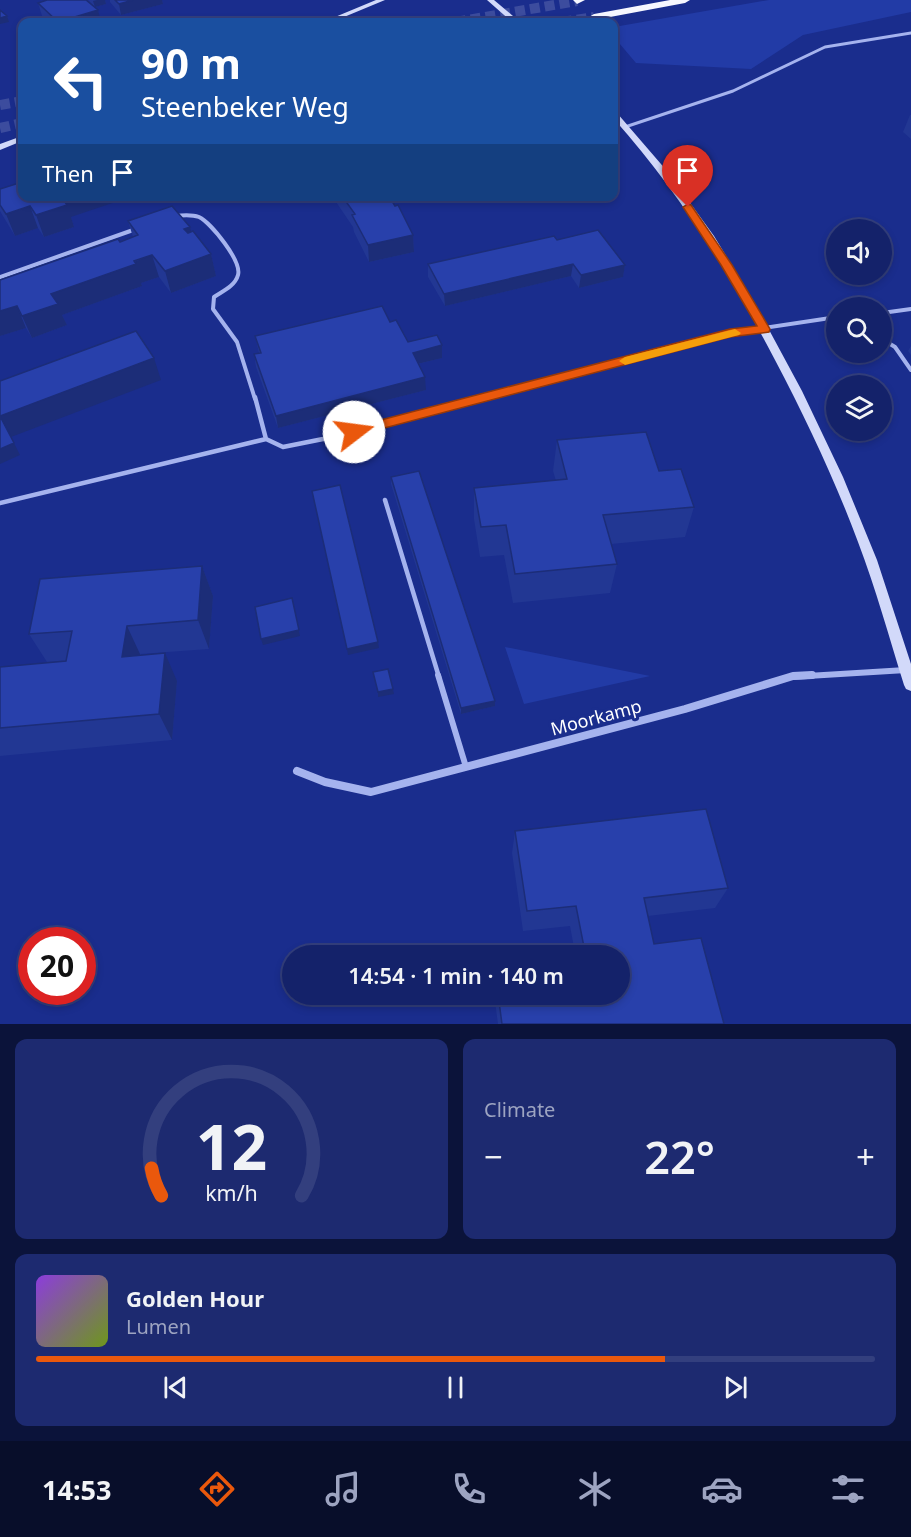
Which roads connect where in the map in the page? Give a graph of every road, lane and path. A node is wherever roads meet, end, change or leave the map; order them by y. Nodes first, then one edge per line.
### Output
1 (382, 0) edge
2 (490, 0) edge
3 (685, 0) edge
4 (594, 17) dead end
5 (337, 18) edge
6 (511, 18) edge
7 (911, 33) edge
8 (618, 119) edge
9 (625, 127) junction
10 (18, 140) edge
11 (0, 147) edge
12 (170, 217) edge
13 (147, 225) edge
14 (0, 277) edge
15 (911, 309) edge
16 (892, 312) edge
17 (826, 318) edge
18 (765, 329) junction
19 (892, 346) edge
20 (911, 370) edge
21 (266, 439) junction
22 (385, 500) dead end
23 (0, 503) edge
24 (906, 670) junction
25 (911, 685) edge
26 (466, 767) junction
27 (297, 771) dead end

1 - 5 main road
2 - 6 main road
3 - 4 highway
7 - 9 lane
8 - 9 main road
9 - 18 main road
10 - 11 main road
12 - 21 lane
13 - 14 lane
15 - 16 lane
17 - 18 lane
18 - 21 lane
18 - 24 main road
19 - 20 lane
21 - 23 lane
22 - 26 lane
24 - 25 main road
24 - 26 street, Moorkamp
26 - 27 street, Moorkamp

